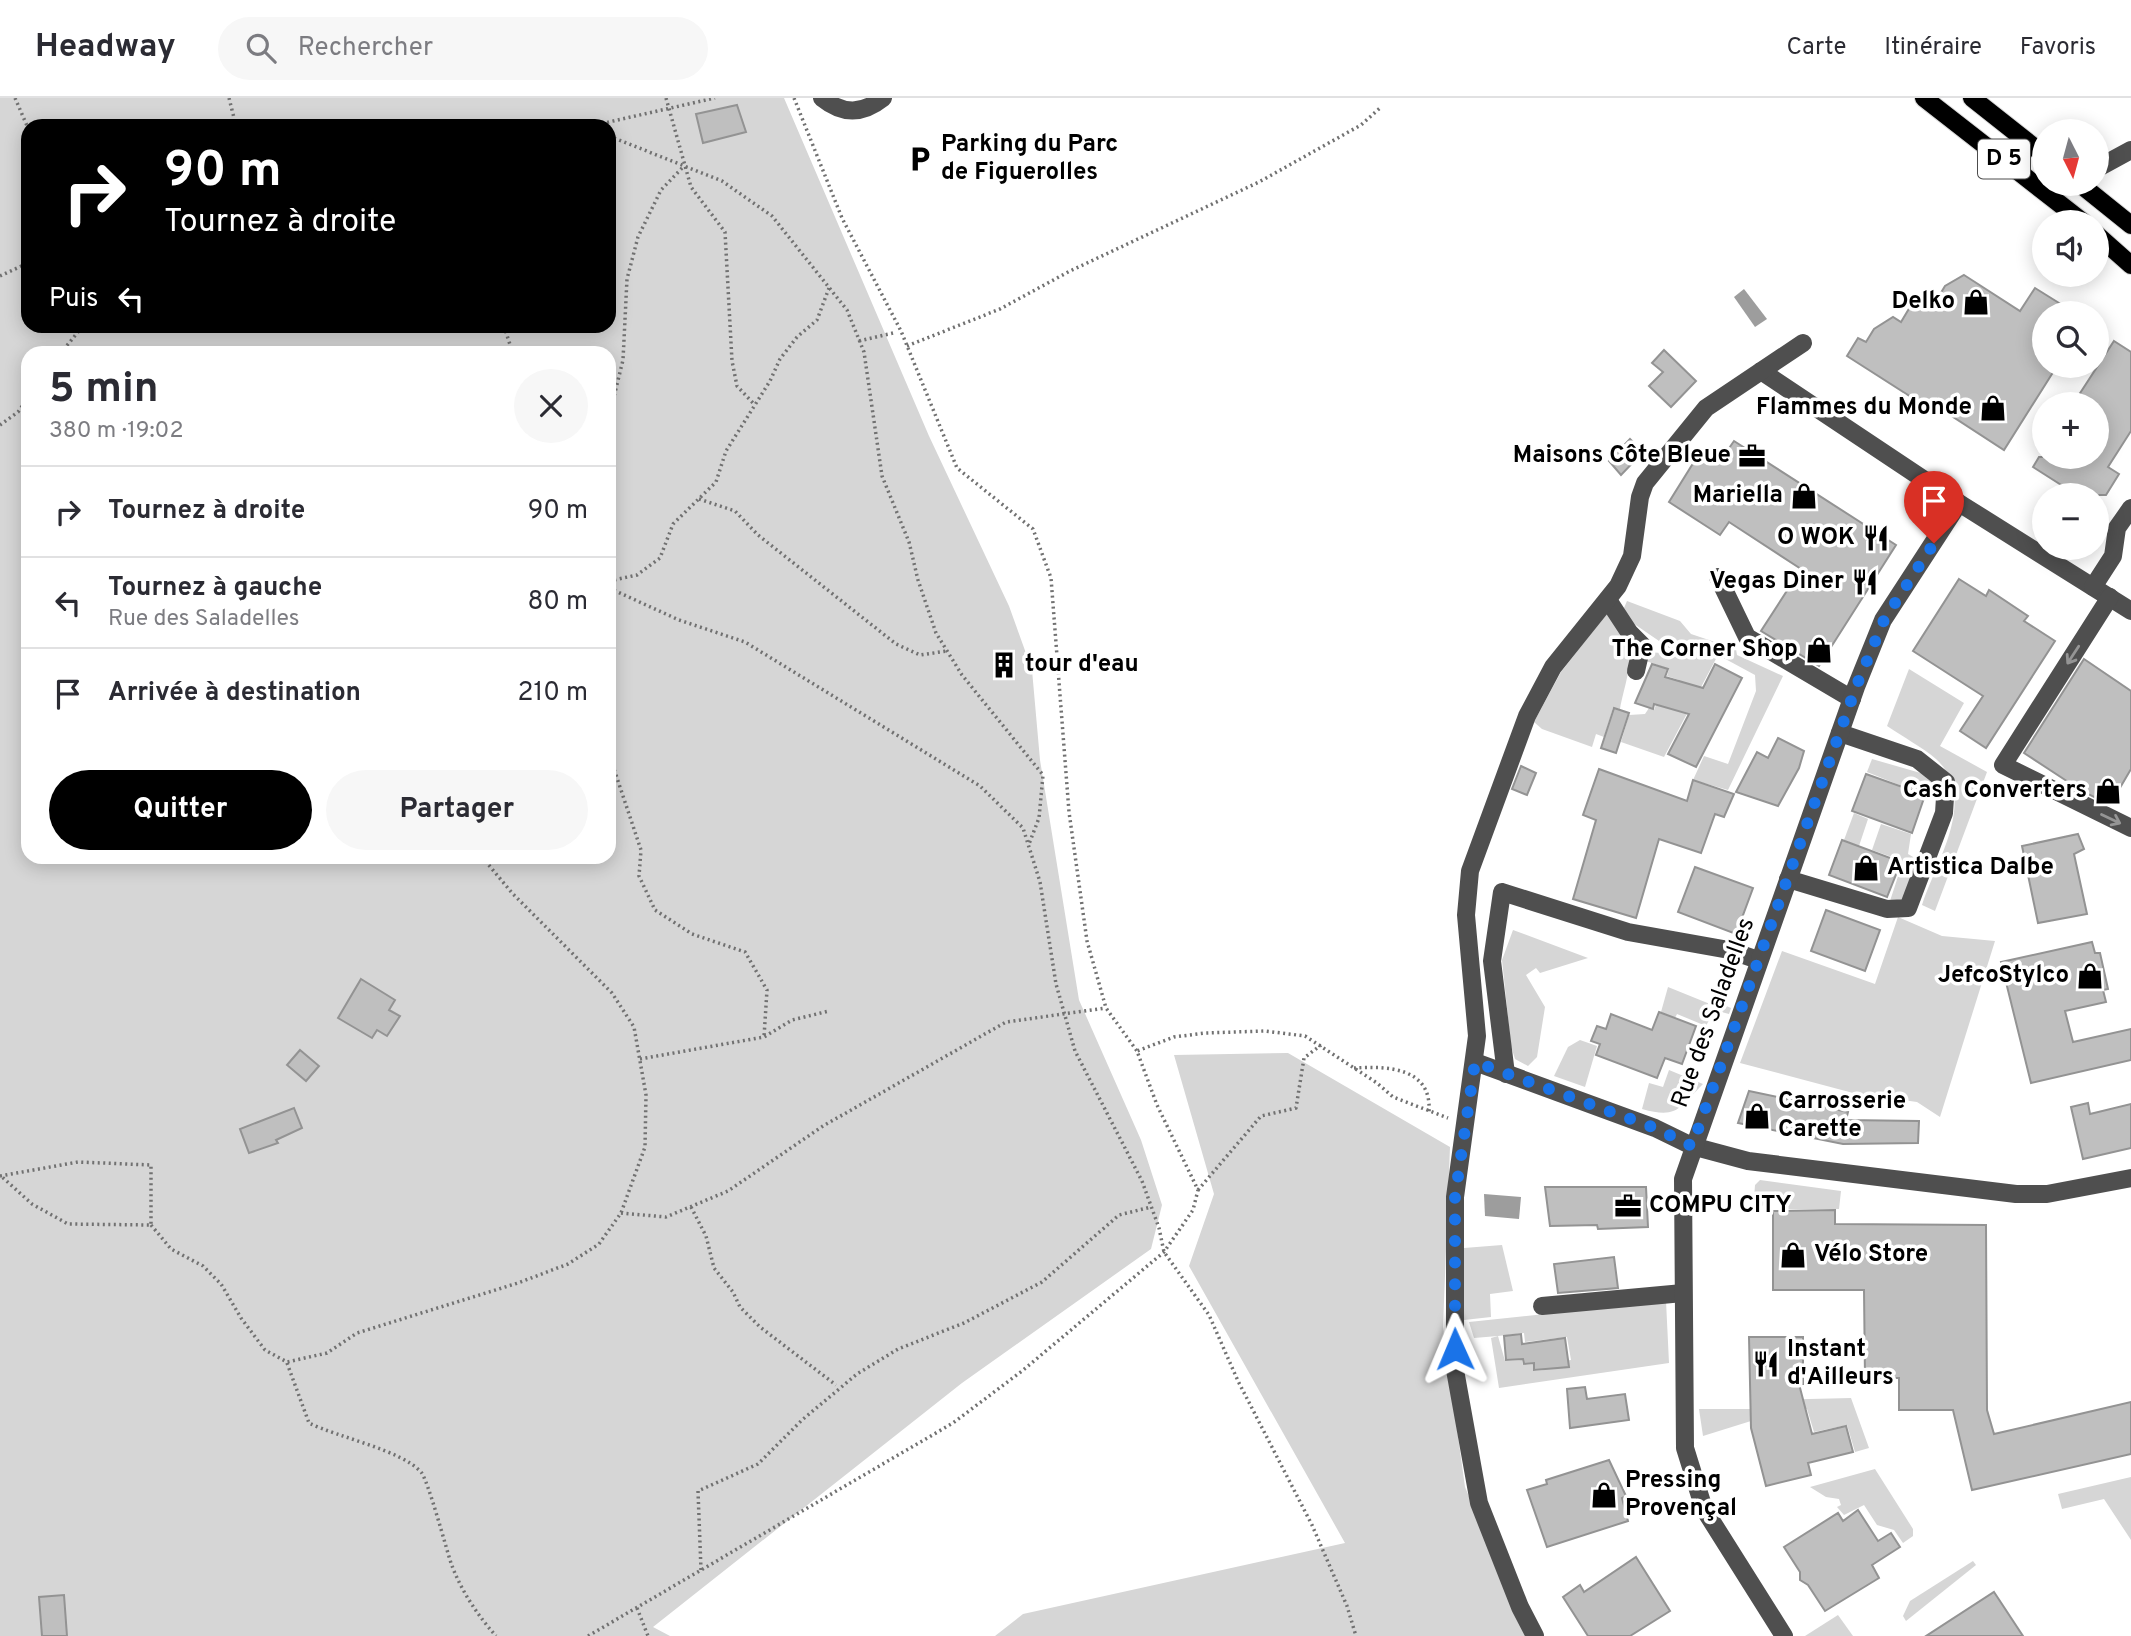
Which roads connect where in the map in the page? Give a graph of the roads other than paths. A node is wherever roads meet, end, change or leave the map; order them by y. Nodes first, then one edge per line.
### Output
1 (822, 98) edge
2 (883, 98) edge
3 (1924, 98) edge
4 (1972, 98) edge
5 (2032, 146) edge
6 (2131, 150) edge
7 (2109, 162) edge
8 (2095, 196) edge
9 (2067, 210) edge
10 (2131, 225) edge
11 (2109, 246) edge
12 (2131, 265) edge
13 (1803, 343) dead end
14 (1761, 371) junction
15 (1959, 503) junction
16 (2131, 508) edge
17 (1718, 577) dead end
18 (2093, 587) junction
19 (2110, 597) junction
20 (1608, 600) junction
21 (2131, 611) edge
22 (1636, 671) dead end
23 (1852, 699) junction
24 (1840, 733) junction
25 (2131, 828) edge
26 (1788, 878) junction
27 (1758, 960) junction
28 (1475, 1062) junction
29 (1506, 1074) junction
30 (1692, 1146) junction
31 (2131, 1178) edge
32 (1683, 1293) junction
33 (1542, 1306) dead end
34 (1535, 1636) edge
35 (1784, 1636) edge

1 - 2 street
3 - 9 main road, D 5
4 - 5 main road, D 5
6 - 7 street
8 - 10 main road
11 - 12 main road
13 - 14 street
14 - 15 street
14 - 20 street
15 - 18 street
15 - 23 street, Rue des Saladelles
16 - 18 street
17 - 23 street
18 - 19 street
19 - 21 street
19 -> 25 street
20 - 22 street
20 - 28 street
23 - 24 street, Rue des Saladelles
24 - 26 street, Rue des Saladelles
24 - 26 street
26 - 27 street, Rue des Saladelles
27 - 29 street
27 - 30 street, Rue des Saladelles
28 - 29 street
28 - 34 street
29 - 30 street
30 - 31 street
30 - 32 street, Rue des Saladelles
32 - 33 street
32 - 35 street, Rue des Saladelles

